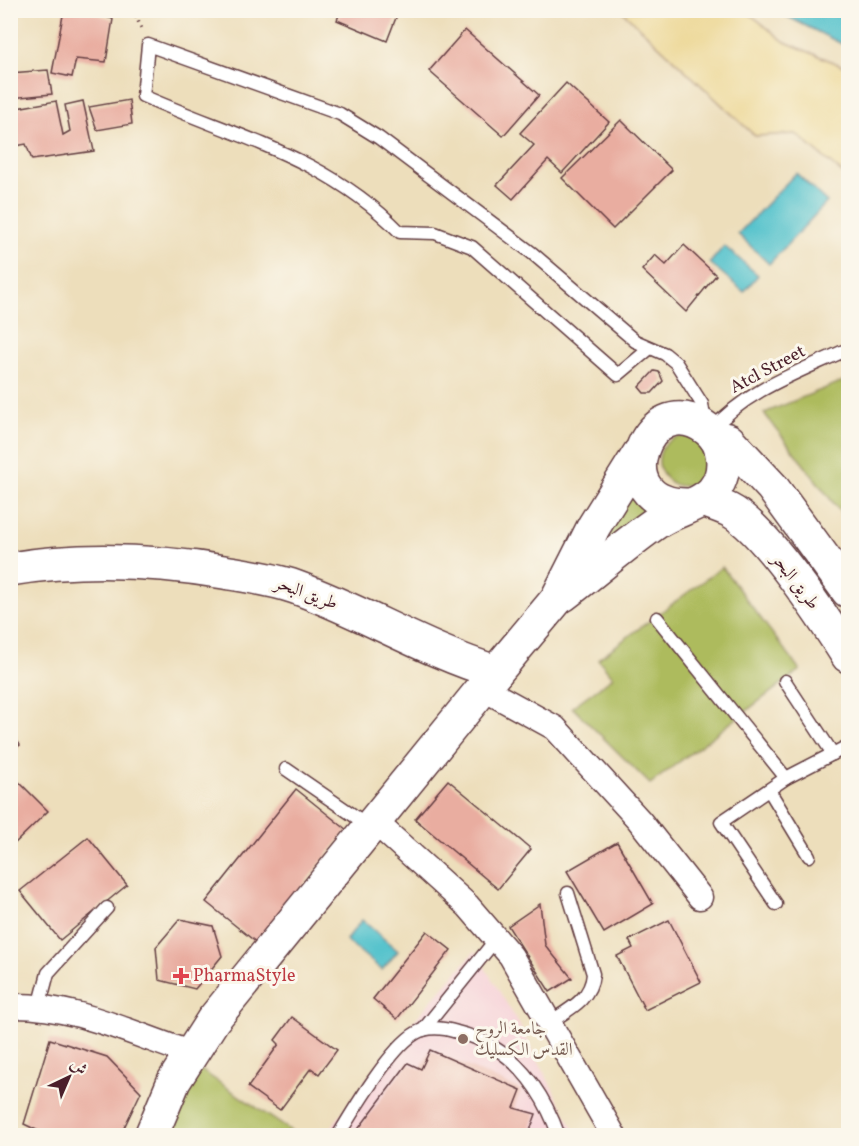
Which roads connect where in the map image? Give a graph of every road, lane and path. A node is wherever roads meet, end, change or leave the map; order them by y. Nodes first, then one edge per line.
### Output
1 (649, 349) junction
2 (849, 349) edge
3 (710, 432) junction
4 (639, 454) junction
5 (696, 502) junction
6 (10, 568) edge
7 (849, 591) edge
8 (557, 599) junction
9 (657, 618) dead end
10 (849, 656) edge
11 (489, 680) junction
12 (785, 681) dead end
13 (849, 746) edge
14 (833, 754) junction
15 (286, 769) dead end
16 (786, 778) junction
17 (769, 790) junction
18 (372, 824) junction
19 (809, 856) dead end
20 (567, 893) dead end
21 (700, 897) dead end
22 (776, 904) dead end
23 (107, 908) dead end
24 (497, 938) junction
25 (10, 1006) edge
26 (39, 1007) junction
27 (550, 1022) junction
28 (423, 1030) junction
29 (190, 1053) junction
30 (151, 1136) edge
31 (338, 1136) edge
32 (559, 1136) edge
33 (614, 1136) edge

1 - 1 lane
1 - 3 lane
2 - 3 lane, Atcl Street
3 - 4 main road
3 - 5 main road
3 - 7 main road, طريق البحر
4 - 5 main road
4 - 8 main road
5 - 8 main road
5 - 10 main road, طريق البحر
6 - 11 main road, طريق البحر
8 - 11 main road
9 - 16 lane
11 - 18 main road
11 - 21 street
12 - 14 lane
13 - 14 lane
14 - 16 lane
15 - 18 lane
16 - 17 lane
17 - 19 lane
17 - 22 lane
18 - 24 street
18 - 29 main road
20 - 27 lane
23 - 26 lane
24 - 27 street
24 - 28 lane
25 - 26 street
26 - 29 street
27 - 33 street
28 - 31 lane
28 - 32 lane
29 - 30 main road

